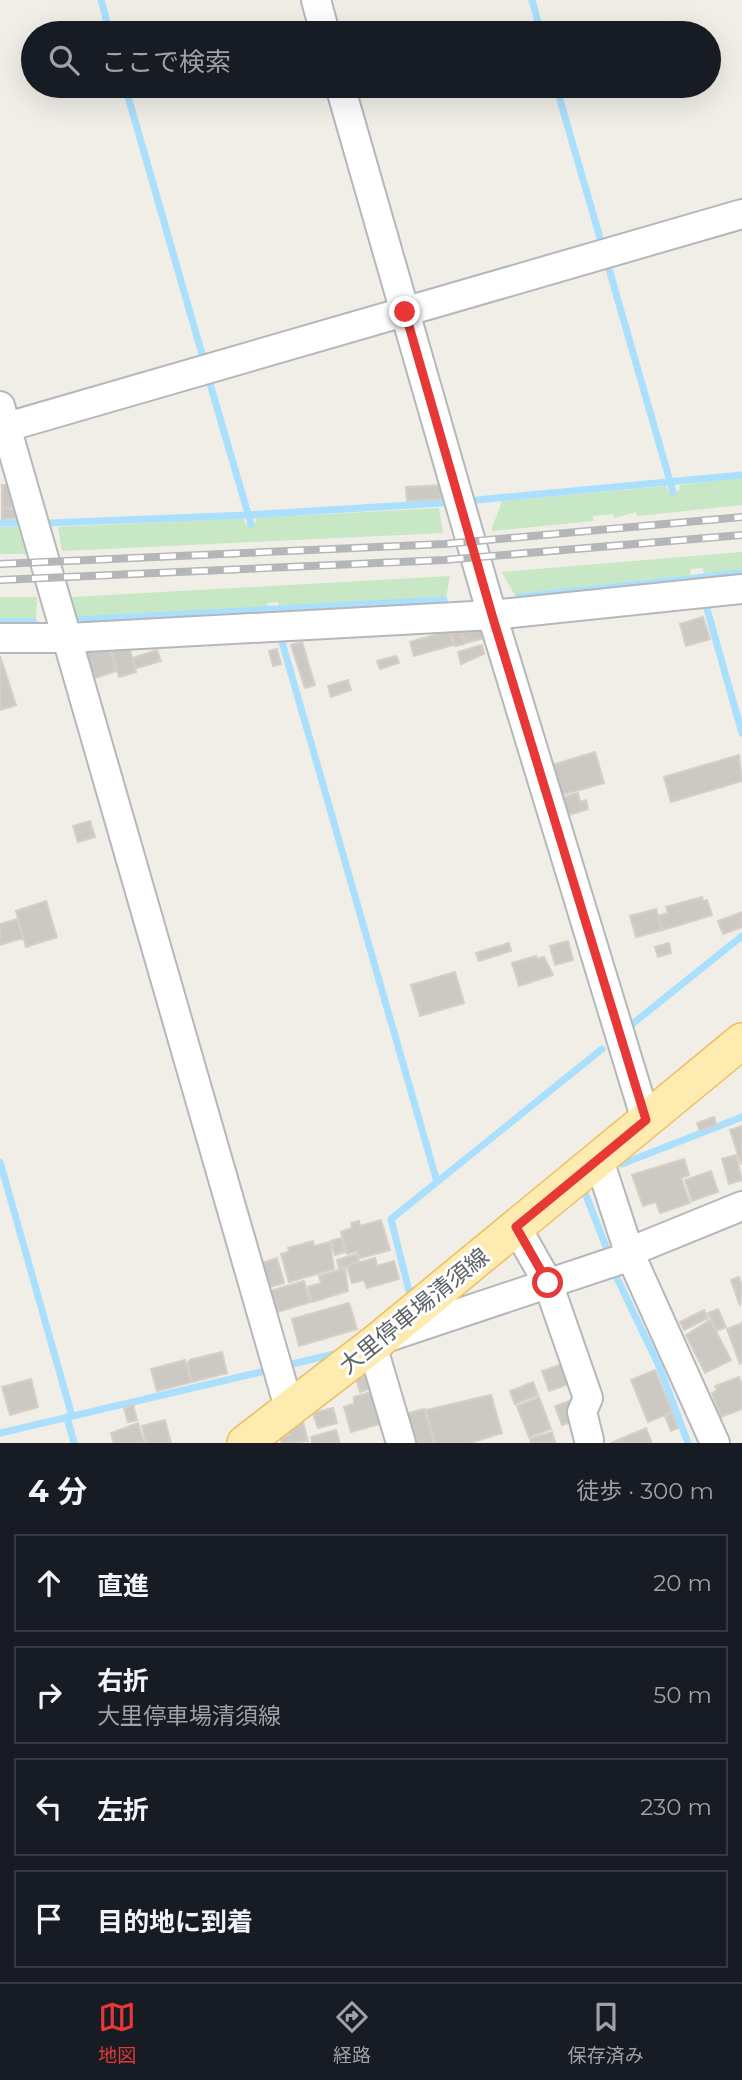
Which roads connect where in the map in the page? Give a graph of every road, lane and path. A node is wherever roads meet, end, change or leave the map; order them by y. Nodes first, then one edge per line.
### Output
1 (316, 0) edge
2 (322, 21) edge
3 (343, 98) edge
4 (742, 214) edge
5 (405, 312) junction
6 (2, 421) edge
7 (742, 589) edge
8 (492, 615) junction
9 (0, 638) edge
10 (68, 638) junction
11 (742, 1041) edge
12 (646, 1120) junction
13 (598, 1160) junction
14 (742, 1206) edge
15 (516, 1227) junction
16 (630, 1254) junction
17 (548, 1283) junction
18 (375, 1343) junction
19 (290, 1411) junction
20 (589, 1440) dead end
21 (245, 1443) edge
22 (401, 1443) edge
23 (715, 1443) edge

1 - 2 street
3 - 5 street
4 - 5 street
5 - 6 street
5 - 8 street
6 - 10 street
7 - 8 street
8 - 10 street
8 - 12 street
9 - 10 street
10 - 19 street
11 - 12 main road, 大里停車場清須線
12 - 13 main road, 大里停車場清須線
13 - 15 main road, 大里停車場清須線
13 - 16 street
14 - 16 street
15 - 17 street
15 - 18 main road, 大里停車場清須線
16 - 17 street
16 - 23 street
17 - 18 street
17 - 20 street
18 - 19 main road, 大里停車場清須線
18 - 22 street
19 - 21 main road, 大里停車場清須線

